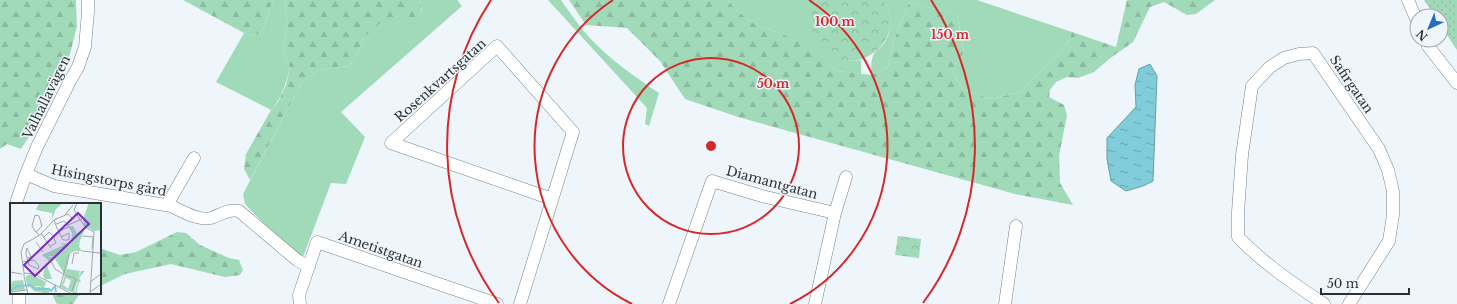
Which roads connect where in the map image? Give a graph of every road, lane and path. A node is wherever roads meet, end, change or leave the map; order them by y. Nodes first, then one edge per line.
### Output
1 (88, 0) edge
2 (1430, 48) edge
3 (1457, 83) edge
4 (194, 158) dead end
5 (26, 174) junction
6 (846, 177) dead end
7 (552, 199) junction
8 (17, 203) edge
9 (167, 205) junction
10 (835, 213) junction
11 (1016, 226) dead end
12 (308, 267) junction
13 (300, 304) edge
14 (498, 304) edge
15 (520, 304) edge
16 (669, 304) edge
17 (815, 304) edge
18 (1006, 304) edge
19 (1324, 304) edge
20 (1349, 304) edge

1 - 5 street, Valhallavägen
2 - 3 street
4 - 9 street
5 - 8 street, Valhallavägen
5 - 9 street, Hisingstorps gård
6 - 10 street
7 - 7 street, Rosenkvartsgatan
7 - 15 street, Rosenkvartsgatan
9 - 12 street, Hisingstorps gård
10 - 16 street, Diamantgatan
10 - 17 street
11 - 18 street
12 - 13 street, Ametistgatan
12 - 14 street, Ametistgatan
19 - 20 street, Safirgatan

